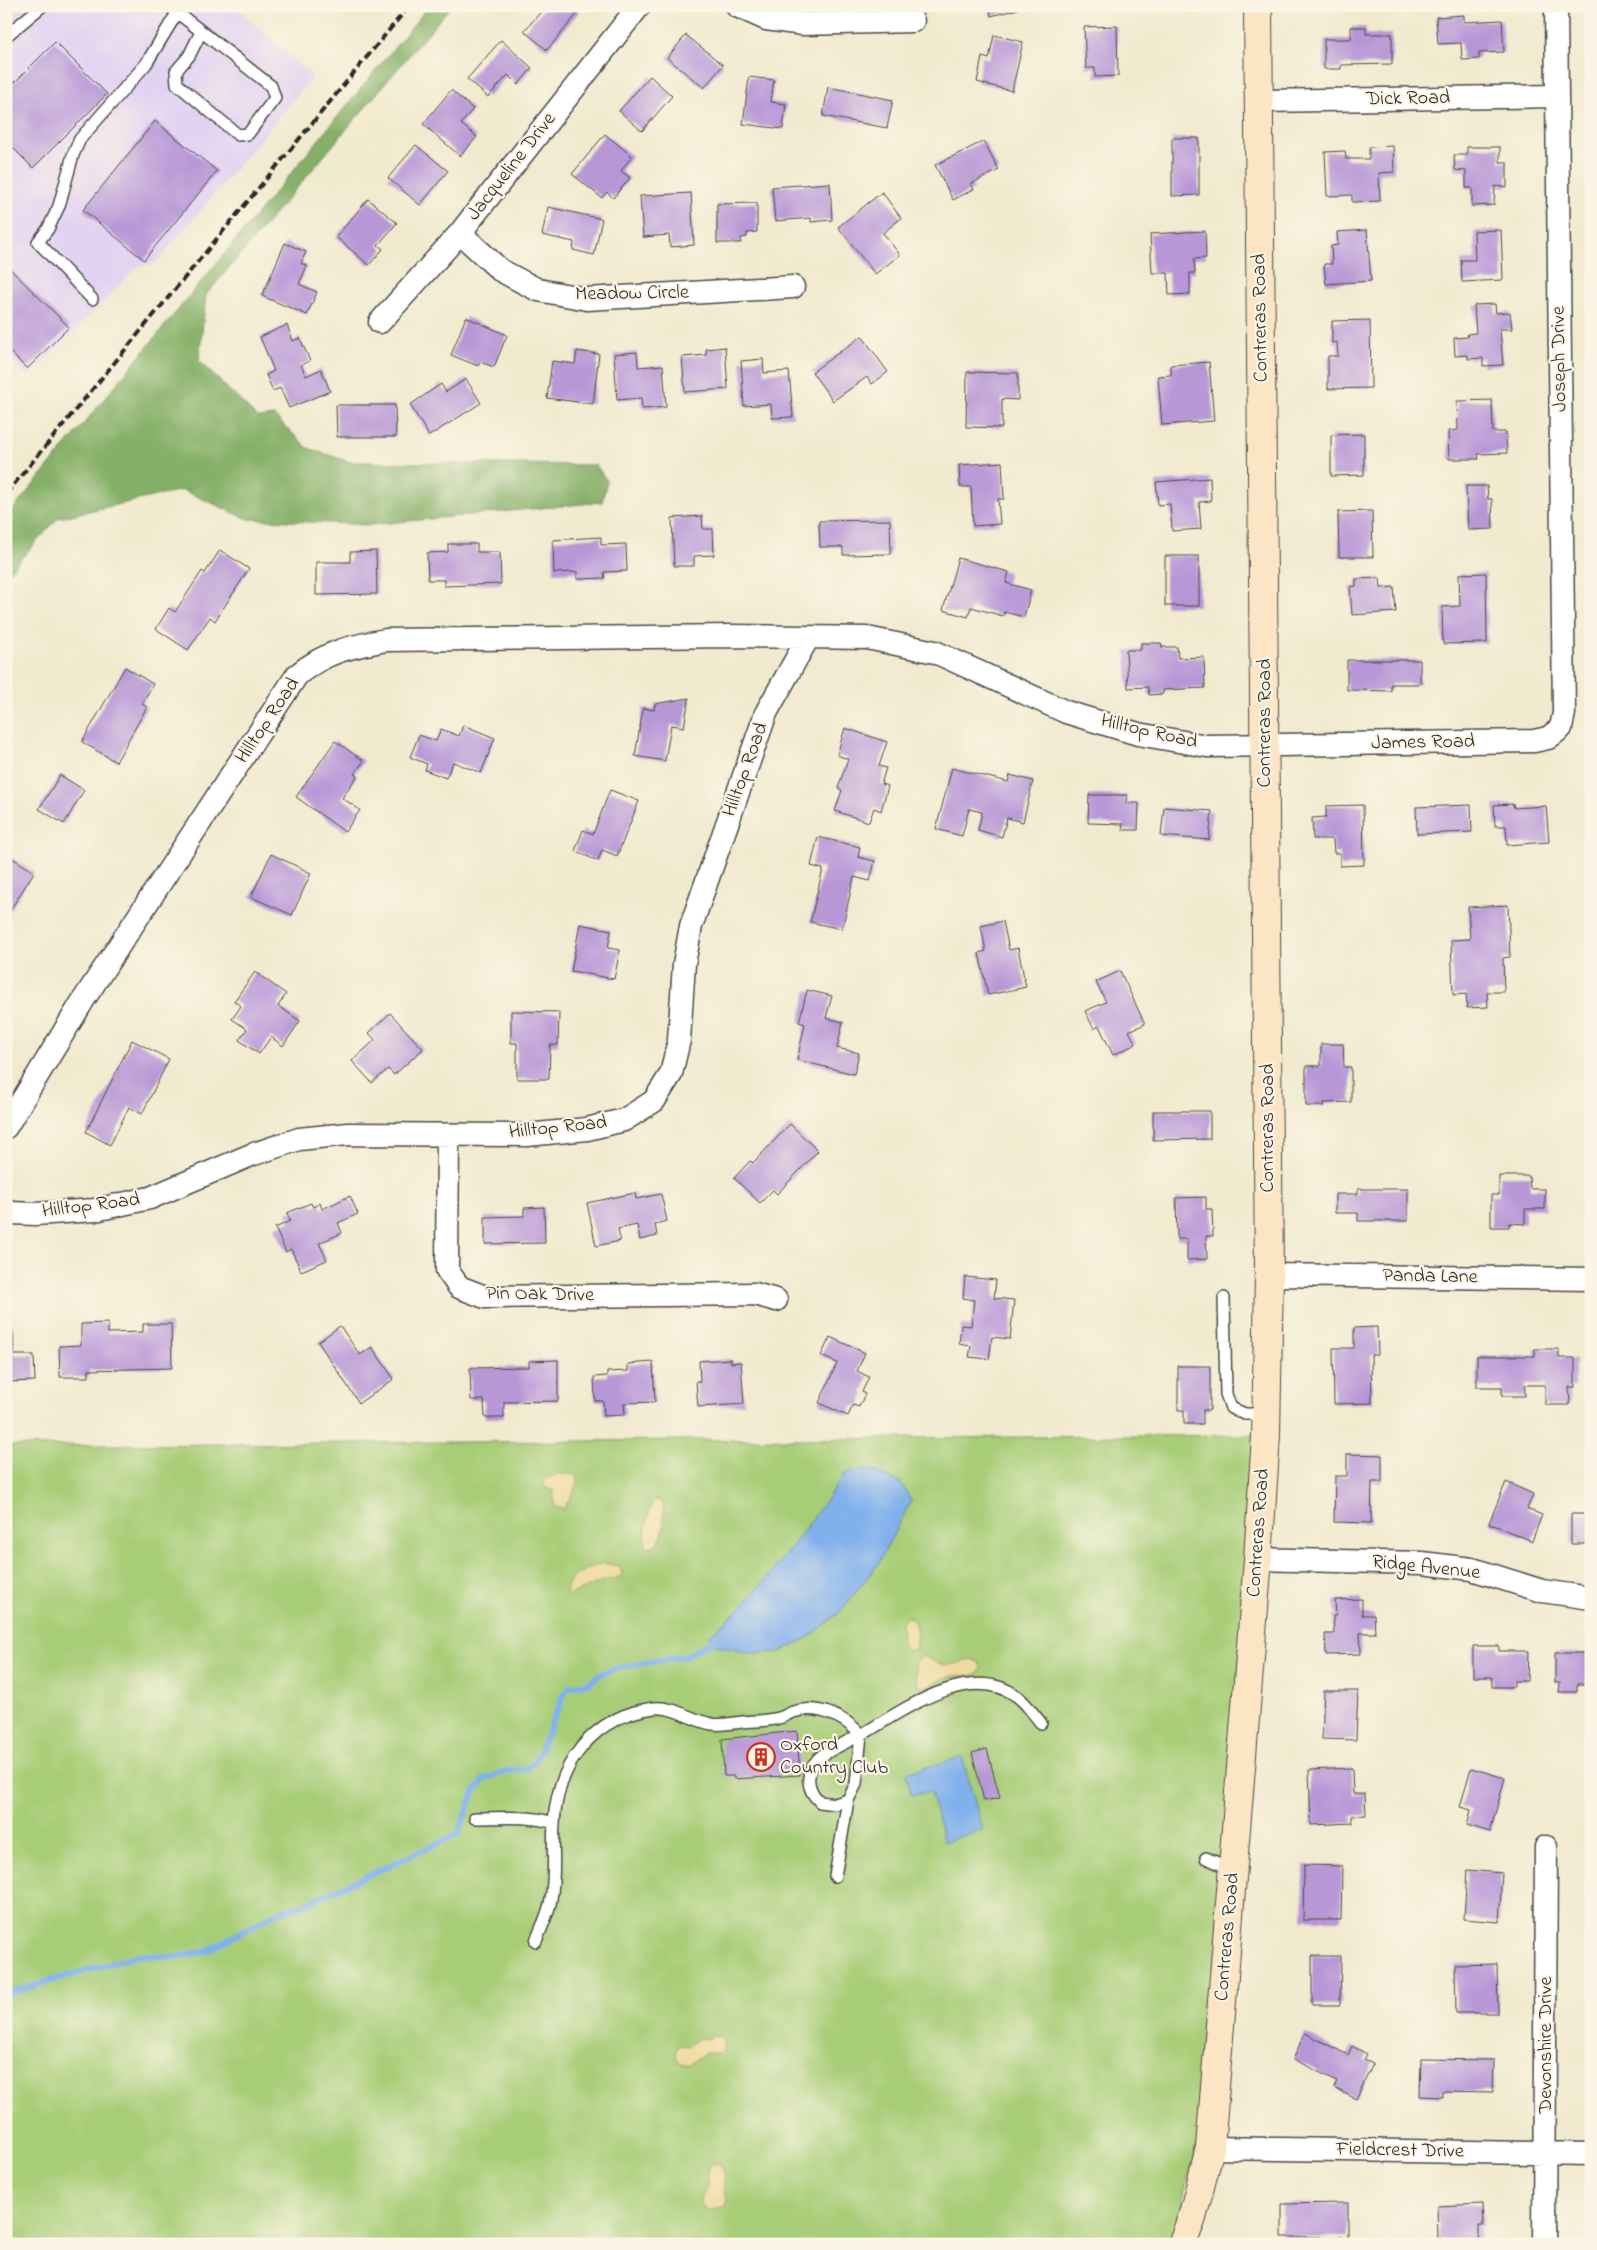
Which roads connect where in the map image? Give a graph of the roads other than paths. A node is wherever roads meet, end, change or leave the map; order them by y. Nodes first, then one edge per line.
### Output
1 (42, 6) edge
2 (639, 6) edge
3 (737, 6) edge
4 (1258, 6) edge
5 (1556, 6) edge
6 (173, 10) edge
7 (913, 21) dead end
8 (201, 32) junction
9 (6, 36) edge
10 (1556, 96) junction
11 (1259, 101) junction
12 (460, 234) junction
13 (794, 287) dead end
14 (92, 299) dead end
15 (380, 322) dead end
16 (808, 638) junction
17 (1564, 713) joint
18 (1265, 746) junction
19 (6, 1127) edge
20 (448, 1136) junction
21 (6, 1210) edge
22 (1269, 1275) junction
23 (1591, 1279) edge
24 (1224, 1298) dead end
25 (776, 1300) dead end
26 (1266, 1414) junction
27 (1258, 1559) junction
28 (1591, 1598) edge
29 (1041, 1723) dead end
30 (862, 1735) junction
31 (848, 1800) junction
32 (475, 1818) dead end
33 (554, 1823) junction
34 (1546, 1847) dead end
35 (1206, 1858) dead end
36 (1233, 1869) junction
37 (835, 1876) dead end
38 (536, 1941) dead end
39 (1210, 2148) junction
40 (1545, 2153) junction
41 (1591, 2154) edge
42 (1182, 2244) edge
43 (1544, 2244) edge

1 - 9 lane
2 - 12 street, Jacqueline Drive
3 - 7 street
4 - 11 street, Contreras Road
5 - 10 street, Joseph Drive
6 - 8 lane
6 - 14 lane
8 - 8 lane
10 - 11 street, Dick Road
10 - 17 street, Joseph Drive
11 - 18 street, Contreras Road
12 - 13 street, Meadow Circle
12 - 15 street, Jacqueline Drive
16 - 18 street, Hilltop Road
16 - 19 street, Hilltop Road
16 - 20 street, Hilltop Road
17 - 18 street, James Road
18 - 22 street, Contreras Road
20 - 21 street, Hilltop Road
20 - 25 street, Pin Oak Drive
22 - 23 street, Panda Lane
22 - 26 street, Contreras Road
24 - 26 lane
26 - 27 street, Contreras Road
27 - 28 street, Ridge Avenue
27 - 36 street, Contreras Road
29 - 30 lane
30 - 31 lane
30 - 31 lane
30 - 33 lane
31 - 37 lane
32 - 33 lane
33 - 38 lane
34 - 40 street, Devonshire Drive
35 - 36 lane
36 - 39 street, Contreras Road
39 - 40 street, Fieldcrest Drive
39 - 42 street, Contreras Road
40 - 41 street, Fieldcrest Drive
40 - 43 street, Devonshire Drive

